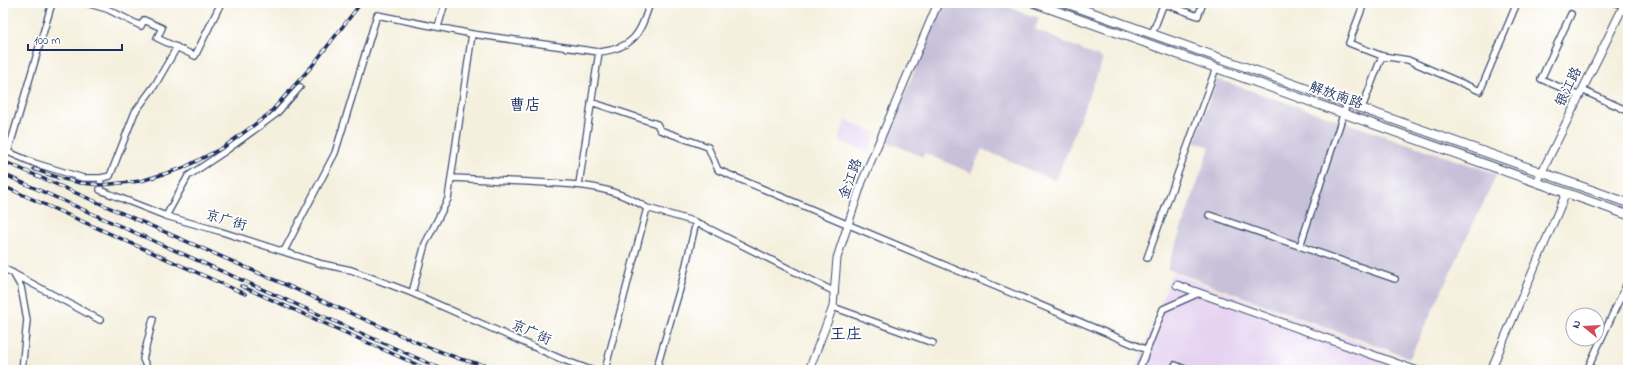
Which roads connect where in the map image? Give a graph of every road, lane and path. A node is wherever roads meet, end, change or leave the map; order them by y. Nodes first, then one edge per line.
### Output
1 (52, 3) edge
2 (86, 3) edge
3 (221, 3) edge
4 (445, 3) edge
5 (650, 3) edge
6 (938, 3) edge
7 (1034, 3) edge
8 (1065, 3) edge
9 (1163, 3) edge
10 (1203, 3) edge
11 (1364, 3) edge
12 (1517, 3) edge
13 (1616, 3) edge
14 (1624, 5) edge
15 (1571, 14) dead end
16 (438, 27) junction
17 (472, 34) junction
18 (1152, 34) junction
19 (176, 47) junction
20 (598, 52) junction
21 (1382, 56) junction
22 (1216, 68) junction
23 (300, 87) dead end
24 (1581, 93) junction
25 (591, 102) junction
26 (1347, 103) junction
27 (1362, 108) junction
28 (1628, 111) edge
29 (1344, 112) junction
30 (1542, 172) junction
31 (101, 178) junction
32 (451, 178) junction
33 (1538, 182) junction
34 (579, 184) junction
35 (1566, 193) junction
36 (1628, 203) edge
37 (647, 208) junction
38 (1209, 215) dead end
39 (166, 216) junction
40 (1628, 216) edge
41 (696, 222) junction
42 (849, 224) junction
43 (1300, 246) junction
44 (284, 251) junction
45 (1147, 258) dead end
46 (3, 268) edge
47 (12, 272) junction
48 (1395, 279) dead end
49 (1628, 281) edge
50 (1177, 285) dead end
51 (835, 292) junction
52 (412, 293) junction
53 (1199, 293) junction
54 (833, 307) junction
55 (153, 319) dead end
56 (100, 320) dead end
57 (933, 343) dead end
58 (1147, 350) junction
59 (1175, 365) dead end
60 (22, 370) edge
61 (148, 370) edge
62 (591, 370) edge
63 (606, 370) edge
64 (656, 370) edge
65 (809, 370) edge
66 (1139, 370) edge
67 (1187, 370) edge
68 (1415, 370) edge
69 (1491, 370) edge
70 (1587, 370) edge

1 - 31 street
2 - 19 street
3 - 19 street
4 - 16 street
5 - 20 street
6 - 42 street, 金江路
7 - 22 main road, 解放南路
8 - 18 main road, 解放南路
9 - 10 street
9 - 18 street
11 - 21 street
12 - 21 street
13 - 14 street
14 - 24 street, 银江路
15 - 24 street
16 - 17 street
16 - 44 street
17 - 20 street
17 - 32 street
18 - 26 main road, 解放南路
19 - 31 street
20 - 25 street
21 - 27 street
22 - 29 main road, 解放南路
22 - 45 street
23 - 39 street
24 - 28 street
24 - 30 street, 银江路
25 - 34 street
25 - 42 street
26 - 27 main road, 解放南路
26 - 29 street
27 - 30 main road, 解放南路
29 - 33 main road, 解放南路
29 - 43 street
30 - 33 street, 银江路
30 - 36 main road, 解放南路
31 - 39 street, 京广街
32 - 34 street
32 - 52 street
33 - 35 main road, 解放南路
34 - 37 street
35 - 40 main road, 解放南路
35 - 69 street
37 - 41 street
37 - 63 street
38 - 43 street
39 - 44 street, 京广街
41 - 51 street
41 - 64 street
42 - 51 street, 金江路
42 - 58 street
43 - 48 street
44 - 52 street, 京广街
46 - 47 street
47 - 56 street
47 - 60 street
49 - 70 street
50 - 53 street
51 - 54 street, 金江路
52 - 62 street, 京广街
53 - 58 street
53 - 68 street
54 - 57 street
54 - 65 street, 金江路
55 - 61 street
58 - 66 street
59 - 67 street

